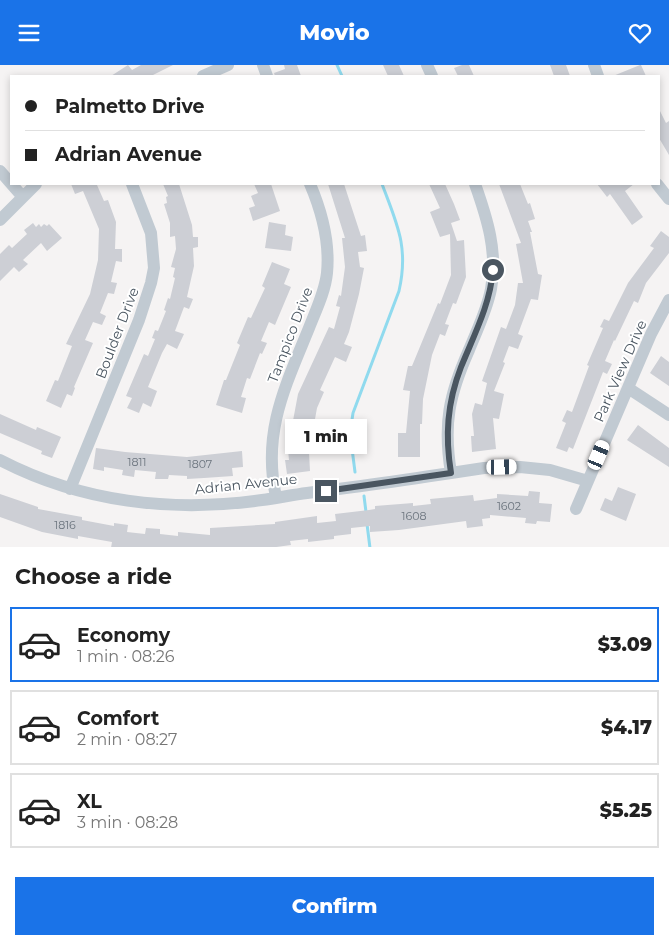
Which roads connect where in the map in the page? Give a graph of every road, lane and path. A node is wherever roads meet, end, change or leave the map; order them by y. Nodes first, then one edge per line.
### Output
1 (228, 65) edge
2 (206, 75) edge
3 (0, 171) edge
4 (10, 182) edge
5 (12, 185) edge
6 (35, 185) edge
7 (132, 185) edge
8 (310, 185) edge
9 (475, 185) edge
10 (658, 185) edge
11 (22, 196) junction
12 (669, 199) edge
13 (0, 220) edge
14 (669, 300) edge
15 (628, 387) junction
16 (669, 415) edge
17 (0, 460) edge
18 (451, 473) junction
19 (588, 481) junction
20 (70, 489) junction
21 (276, 497) junction
22 (576, 509) dead end

1 - 2 street
3 - 4 street
5 - 11 street
6 - 11 street
7 - 20 street, Boulder Drive
8 - 21 street, Tampico Drive
9 - 18 street
10 - 12 street
11 - 13 street
14 - 15 street, Park View Drive
15 - 16 street
15 - 19 street, Park View Drive
17 - 20 street, Adrian Avenue
18 - 19 street, Adrian Avenue
18 - 21 street, Adrian Avenue
19 - 22 street, Park View Drive
20 - 21 street, Adrian Avenue

